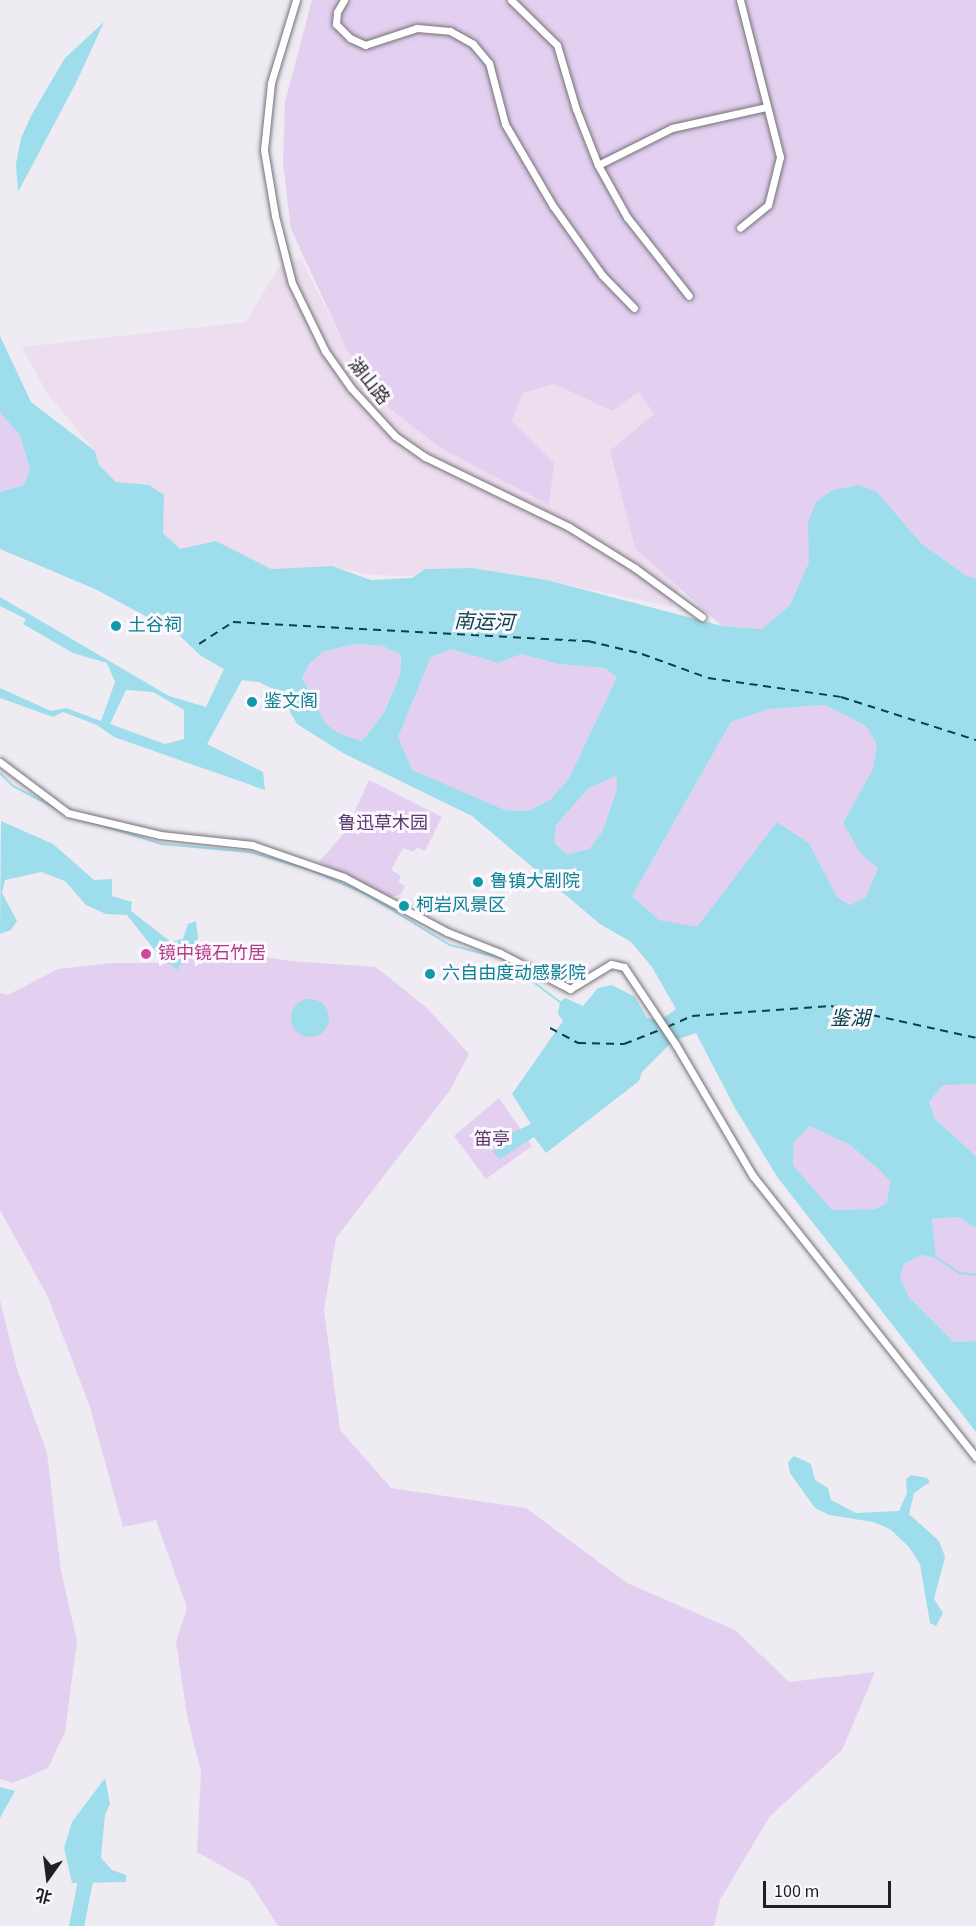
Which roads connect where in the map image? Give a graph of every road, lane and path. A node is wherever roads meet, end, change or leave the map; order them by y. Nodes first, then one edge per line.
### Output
1 (296, 0) edge
2 (344, 0) edge
3 (511, 0) edge
4 (740, 0) edge
5 (766, 106) junction
6 (598, 165) junction
7 (740, 228) dead end
8 (689, 296) dead end
9 (634, 308) dead end
10 (702, 616) dead end
11 (0, 762) edge
12 (976, 1457) edge

1 - 10 street, 湖山路
2 - 9 street
3 - 6 street
4 - 5 street
5 - 6 street
5 - 7 street
6 - 8 street
11 - 12 street

